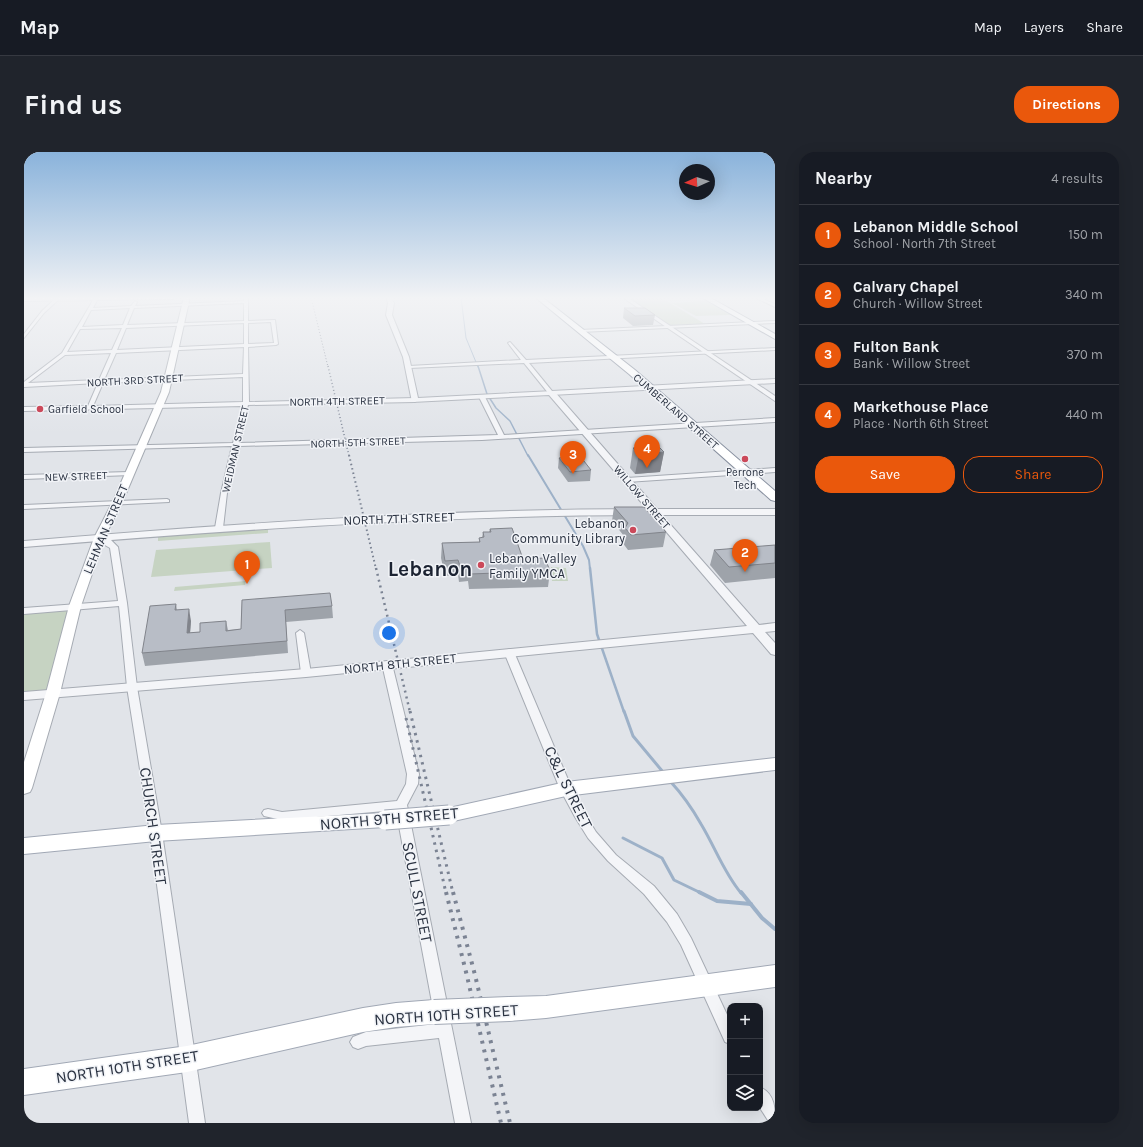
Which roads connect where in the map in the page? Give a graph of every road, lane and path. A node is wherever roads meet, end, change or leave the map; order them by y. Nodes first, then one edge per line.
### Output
1 (71, 342) edge
2 (118, 342) edge
3 (177, 342) edge
4 (246, 342) edge
5 (276, 342) edge
6 (401, 342) edge
7 (594, 342) edge
8 (692, 342) edge
9 (510, 343) dead end
10 (246, 346) junction
11 (175, 349) junction
12 (775, 349) edge
13 (114, 352) junction
14 (706, 352) junction
15 (64, 354) junction
16 (612, 357) junction
17 (526, 361) junction
18 (408, 367) junction
19 (246, 375) junction
20 (169, 378) junction
21 (775, 381) edge
22 (101, 382) junction
23 (750, 382) junction
24 (24, 385) edge
25 (650, 388) junction
26 (551, 393) junction
27 (486, 397) junction
28 (415, 400) junction
29 (775, 401) edge
30 (246, 403) junction
31 (160, 405) junction
32 (90, 407) junction
33 (24, 409) edge
34 (775, 420) edge
35 (692, 425) junction
36 (585, 432) junction
37 (502, 437) junction
38 (236, 445) junction
39 (141, 447) junction
40 (24, 450) edge
41 (775, 470) edge
42 (745, 472) junction
43 (129, 474) junction
44 (24, 477) edge
45 (627, 480) junction
46 (775, 497) edge
47 (167, 501) dead end
48 (117, 503) junction
49 (24, 507) edge
50 (655, 512) junction
51 (775, 512) edge
52 (219, 528) junction
53 (99, 538) junction
54 (24, 544) edge
55 (123, 602) junction
56 (74, 606) junction
57 (24, 611) edge
58 (775, 627) edge
59 (756, 629) junction
60 (300, 633) dead end
61 (775, 651) edge
62 (509, 652) junction
63 (387, 664) junction
64 (306, 673) junction
65 (132, 687) junction
66 (53, 693) junction
67 (24, 696) edge
68 (775, 764) edge
69 (24, 788) edge
70 (566, 789) junction
71 (401, 805) junction
72 (268, 813) dead end
73 (156, 833) junction
74 (24, 846) edge
75 (775, 976) edge
76 (705, 985) junction
77 (440, 1021) junction
78 (727, 1031) edge
79 (358, 1042) dead end
80 (187, 1059) junction
81 (24, 1082) edge
82 (763, 1099) edge
83 (775, 1116) edge
84 (197, 1123) edge
85 (463, 1123) edge

1 - 15 street
2 - 13 street
3 - 11 main road, LEHMAN STREET
4 - 10 street, WEIDMAN STREET
5 - 10 street
6 - 18 street
7 - 16 highway, CUMBERLAND STREET
8 - 14 street
9 - 17 street, WILLOW STREET
10 - 11 street
10 - 19 street, WEIDMAN STREET
11 - 13 street
11 - 20 main road, LEHMAN STREET
12 - 14 street
13 - 15 street
13 - 22 street
14 - 16 street
14 - 23 street
15 - 24 street
16 - 17 street
16 - 25 highway, CUMBERLAND STREET
17 - 18 street
17 - 26 street, WILLOW STREET
18 - 28 street
19 - 20 street, NORTH 3RD STREET
19 - 30 street, WEIDMAN STREET
20 - 22 street, NORTH 3RD STREET
20 - 31 main road, LEHMAN STREET
21 - 23 street, NORTH 4TH STREET
22 - 24 street, NORTH 3RD STREET
22 - 32 street
23 - 25 street, NORTH 4TH STREET
23 - 29 street
25 - 26 street, NORTH 4TH STREET
25 - 35 highway, CUMBERLAND STREET
26 - 27 street, NORTH 4TH STREET
26 - 36 street, WILLOW STREET
27 - 28 street, NORTH 4TH STREET
27 - 37 street
28 - 30 street, NORTH 4TH STREET
30 - 31 street, NORTH 4TH STREET
30 - 38 street, WEIDMAN STREET
31 - 32 street, NORTH 4TH STREET
31 - 39 main road, LEHMAN STREET
32 - 33 street, NORTH 4TH STREET
34 - 35 street, NORTH 5TH STREET
35 - 36 street, NORTH 5TH STREET
35 - 42 highway, CUMBERLAND STREET
36 - 37 street, NORTH 5TH STREET
36 - 45 street, WILLOW STREET
37 - 38 street, NORTH 5TH STREET
38 - 39 street, NORTH 5TH STREET
38 - 52 street, WEIDMAN STREET
39 - 40 street, NORTH 5TH STREET
39 - 43 main road, LEHMAN STREET
41 - 42 street
42 - 45 street
42 - 46 highway, CUMBERLAND STREET
43 - 44 street, NEW STREET
43 - 48 main road, LEHMAN STREET
45 - 50 street, WILLOW STREET
47 - 48 street
48 - 49 street
48 - 53 main road, LEHMAN STREET
50 - 51 street, NORTH 7TH STREET
50 - 52 street, NORTH 7TH STREET
50 - 59 street, WILLOW STREET
52 - 53 street, NORTH 7TH STREET
53 - 54 street, NORTH 7TH STREET
53 - 55 street, CHURCH STREET
53 - 56 main road, LEHMAN STREET
55 - 56 street
55 - 65 street, CHURCH STREET
56 - 57 street
56 - 66 main road, LEHMAN STREET
58 - 59 street, NORTH 8TH STREET
59 - 61 street, WILLOW STREET
59 - 62 street, NORTH 8TH STREET
60 - 64 street
62 - 63 street, NORTH 8TH STREET
62 - 70 street, C&L STREET
63 - 64 street, NORTH 8TH STREET
63 - 71 street
64 - 65 street, NORTH 8TH STREET
65 - 66 street, NORTH 8TH STREET
65 - 73 street, CHURCH STREET
66 - 67 street, NORTH 8TH STREET
66 - 69 main road, LEHMAN STREET
68 - 70 main road, NORTH 9TH STREET
70 - 73 main road, NORTH 9TH STREET, bridge
70 - 76 street, C&L STREET
71 - 72 street
71 - 77 street, SCULL STREET
73 - 74 main road, NORTH 9TH STREET
73 - 80 street, CHURCH STREET
75 - 76 main road, NORTH 10TH STREET
76 - 77 main road, NORTH 10TH STREET, bridge
76 - 78 street, C&L STREET
77 - 79 street
77 - 80 main road, NORTH 10TH STREET
77 - 85 street, SCULL STREET
80 - 81 main road, NORTH 10TH STREET
80 - 84 street, CHURCH STREET
82 - 83 street

